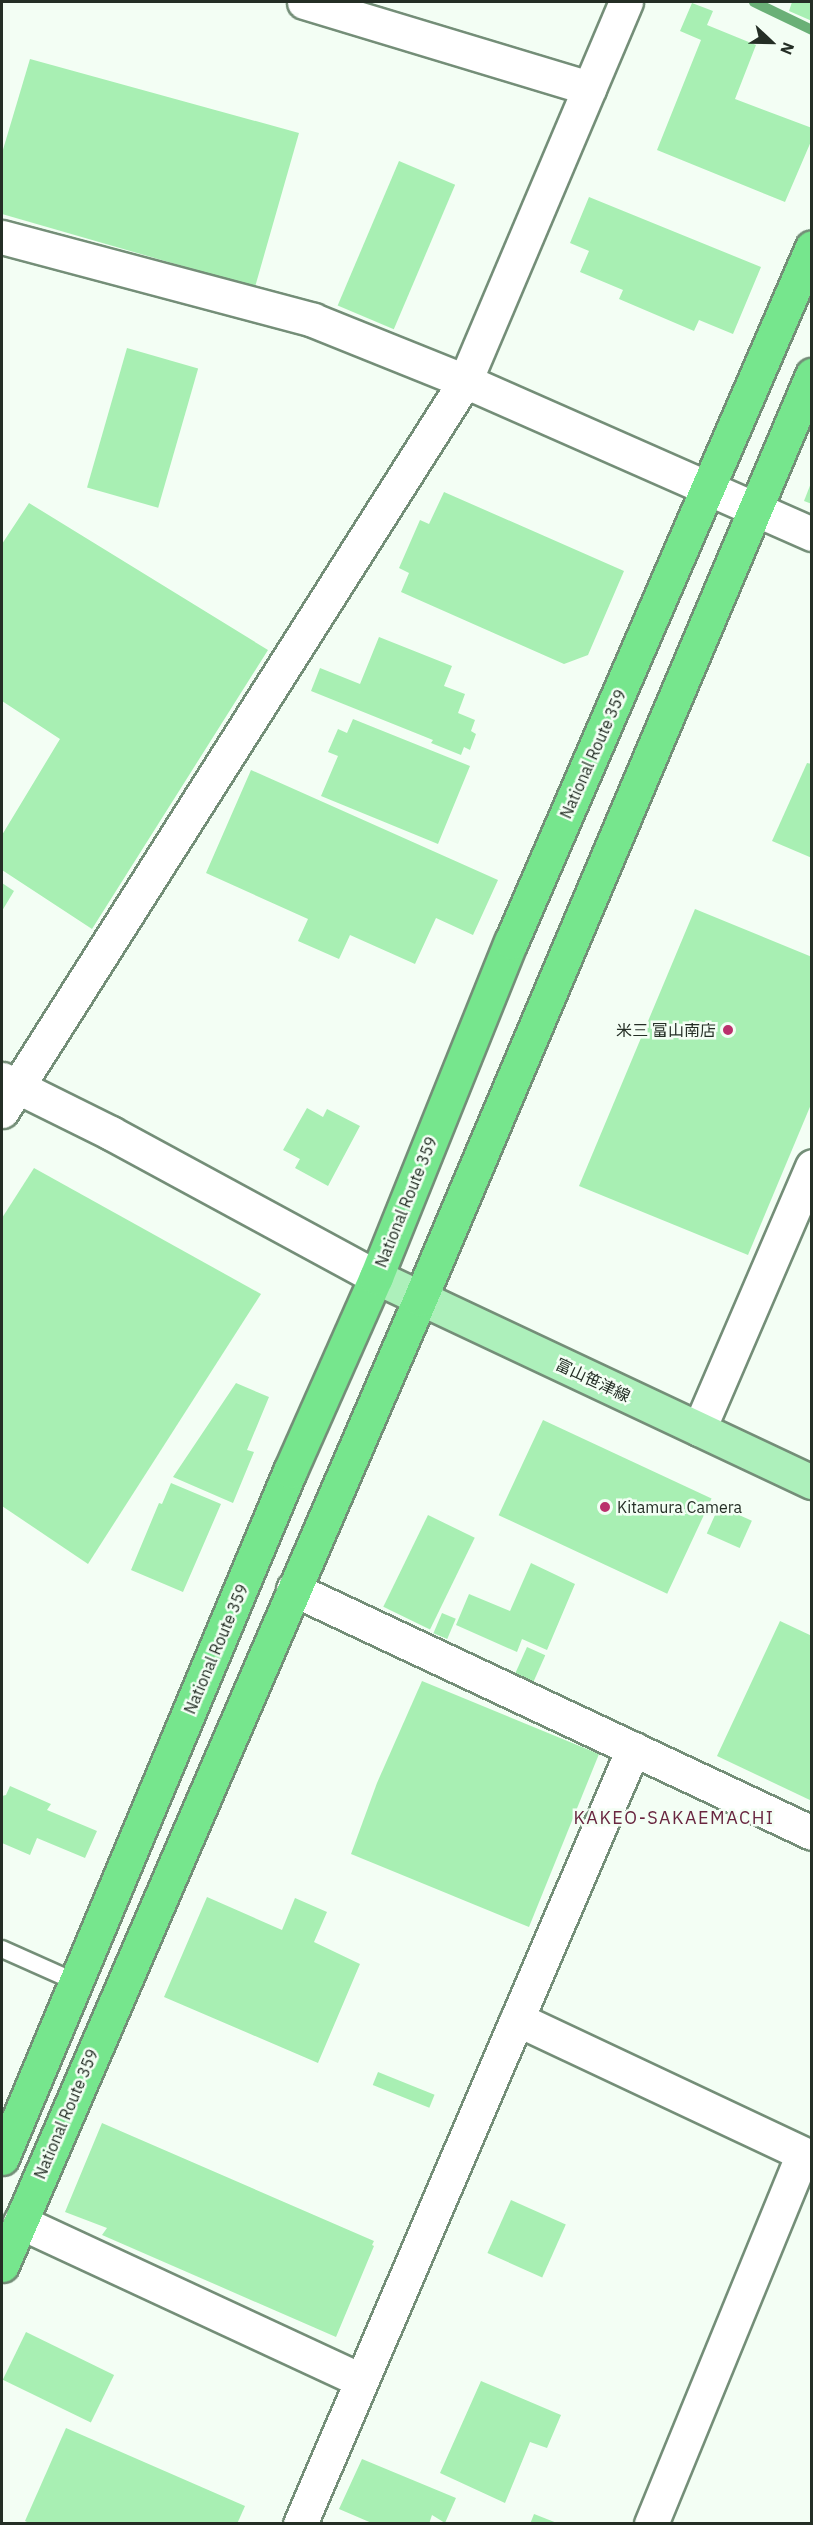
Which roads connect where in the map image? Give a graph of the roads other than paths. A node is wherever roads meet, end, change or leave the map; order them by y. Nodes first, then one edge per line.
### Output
1 (304, 2) edge
2 (626, 2) edge
3 (589, 88) junction
4 (2, 237) edge
5 (812, 247) edge
6 (812, 375) edge
7 (465, 381) junction
8 (708, 489) junction
9 (755, 510) junction
10 (812, 534) edge
11 (7, 1092) edge
12 (812, 1166) edge
13 (376, 1277) junction
14 (420, 1299) junction
15 (699, 1429) junction
16 (812, 1482) edge
17 (293, 1588) junction
18 (633, 1749) junction
19 (812, 1833) edge
20 (2, 1949) edge
21 (75, 1982) junction
22 (516, 2019) junction
23 (807, 2156) edge
24 (2, 2157) edge
25 (20, 2222) junction
26 (2, 2265) edge
27 (362, 2380) junction
28 (307, 2522) edge
29 (651, 2523) edge

1 - 3 street
2 - 3 street
3 - 7 street
4 - 7 street
5 - 8 highway, National Route 359
6 - 9 highway, National Route 359
7 - 8 street
7 - 11 street
8 - 9 street
8 - 13 highway, National Route 359
9 - 10 street
9 - 14 highway, National Route 359
11 - 13 street
12 - 15 street
13 - 14 main road, 富山笹津線
13 - 21 highway, National Route 359
14 - 15 main road, 富山笹津線
14 - 17 highway, National Route 359
15 - 16 main road, 富山笹津線
17 - 18 street
17 - 25 highway, National Route 359
18 - 19 street
18 - 22 street
20 - 21 lane
21 - 24 highway, National Route 359
22 - 23 street
22 - 27 street
23 - 29 street
25 - 26 highway, National Route 359
25 - 27 street
27 - 28 street

